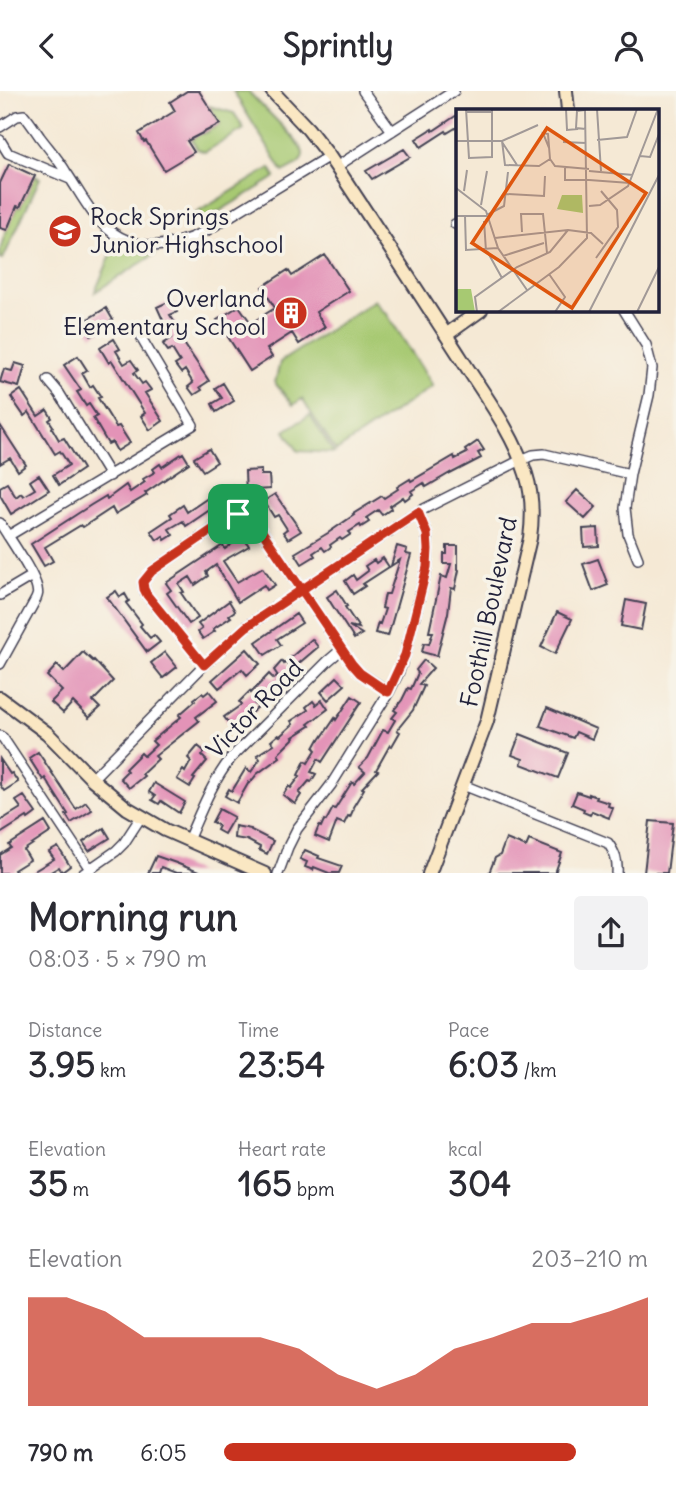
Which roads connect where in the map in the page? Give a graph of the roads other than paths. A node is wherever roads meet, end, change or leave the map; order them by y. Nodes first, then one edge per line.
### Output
1 (272, 91) edge
2 (363, 91) edge
3 (454, 91) edge
4 (566, 91) edge
5 (568, 109) edge
6 (0, 127) edge
7 (392, 131) junction
8 (0, 140) edge
9 (332, 161) junction
10 (71, 179) junction
11 (480, 311) edge
12 (625, 311) edge
13 (138, 326) dead end
14 (446, 335) junction
15 (48, 380) dead end
16 (521, 460) junction
17 (630, 474) junction
18 (110, 476) junction
19 (418, 512) junction
20 (0, 523) edge
21 (8, 536) junction
22 (638, 559) dead end
23 (32, 576) junction
24 (302, 589) junction
25 (0, 595) edge
26 (342, 649) junction
27 (0, 664) edge
28 (204, 665) junction
29 (388, 692) junction
30 (0, 698) edge
31 (0, 736) edge
32 (92, 779) junction
33 (463, 785) junction
34 (141, 817) junction
35 (188, 840) junction
36 (89, 869) edge
37 (104, 873) edge
38 (265, 873) edge
39 (278, 873) edge
40 (429, 873) edge
41 (617, 873) edge

1 - 9 main road, Foothill Boulevard
2 - 7 street
3 - 7 street
4 - 5 main road
6 - 10 street
7 - 9 street
8 - 10 street
9 - 10 street
9 - 14 main road, Foothill Boulevard
11 - 14 main road
12 - 17 street
13 - 18 street
14 - 16 main road, Foothill Boulevard
15 - 18 street
16 - 17 street
16 - 19 street
16 - 33 main road, Foothill Boulevard
17 - 22 street
18 - 21 street
19 - 24 street
19 - 29 street
20 - 21 street
21 - 23 street
23 - 25 street
23 - 27 street
24 - 26 street
24 - 28 street
24 - 28 street
26 - 29 street
26 - 35 street, Victor Road
28 - 32 street
29 - 39 street
30 - 32 main road
31 - 36 street
32 - 34 main road
33 - 40 main road, Foothill Boulevard
33 - 41 street
34 - 35 main road
34 - 36 street
35 - 38 main road
36 - 37 street

